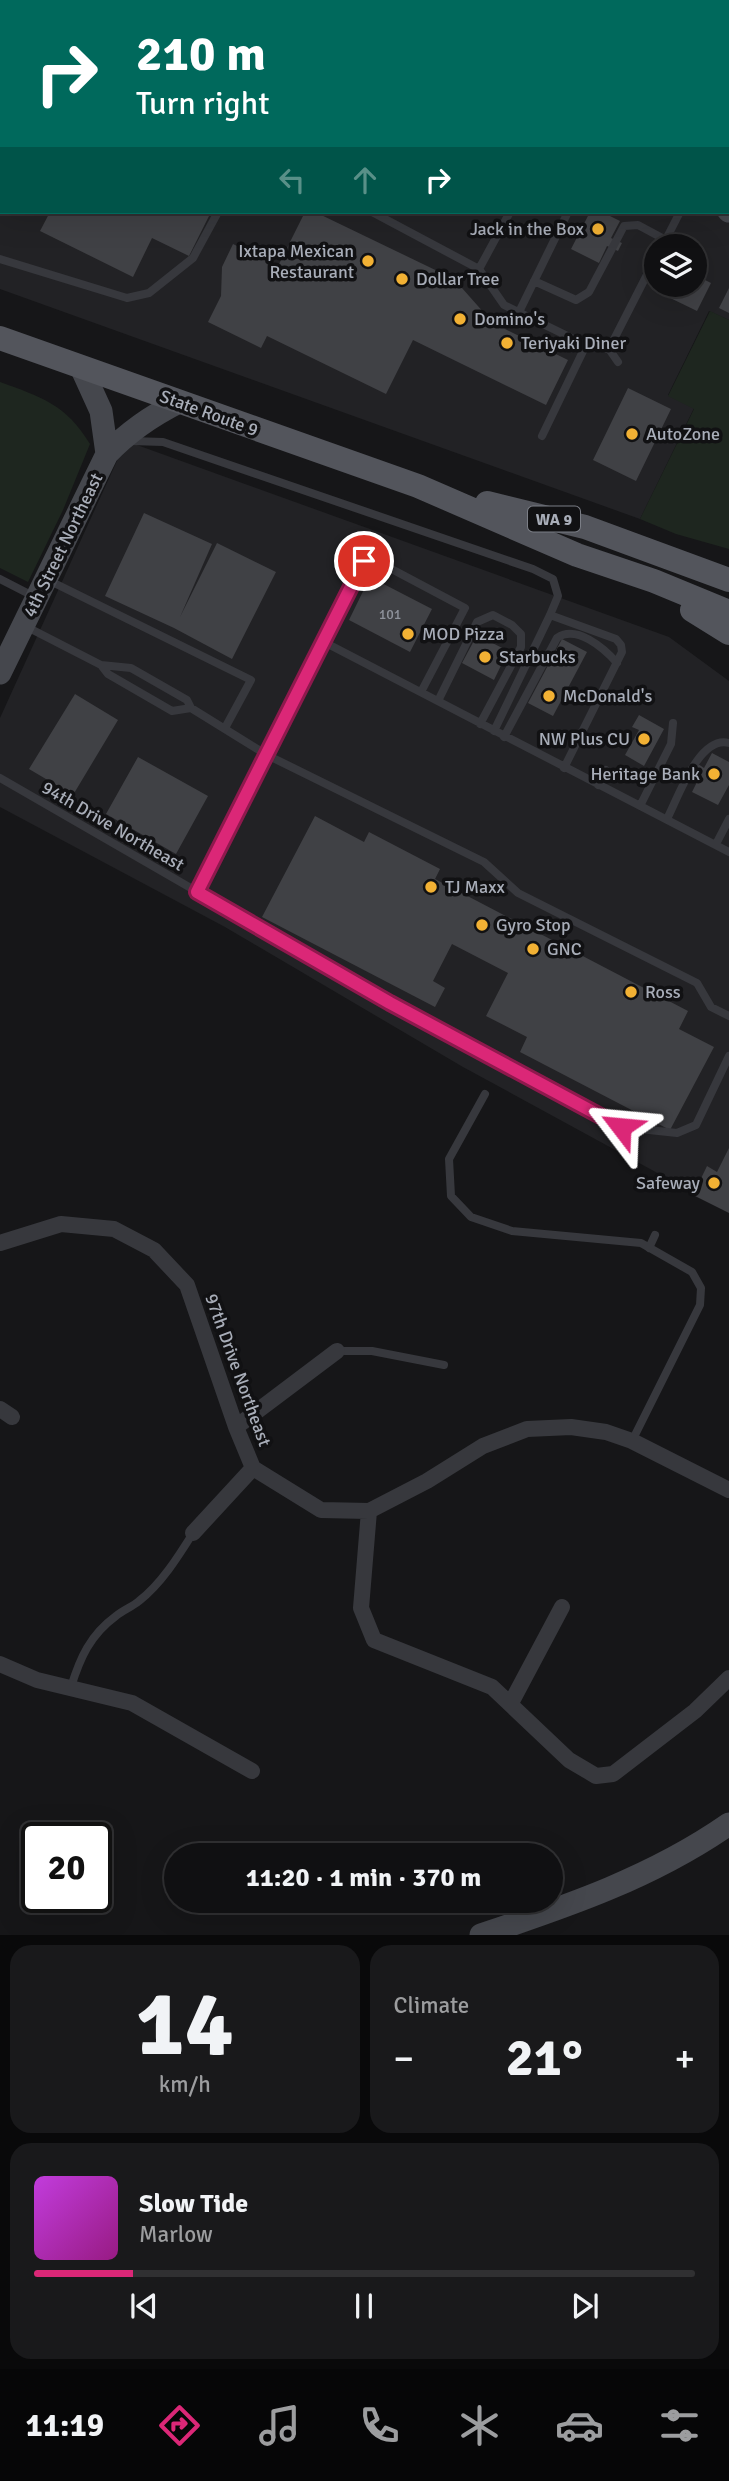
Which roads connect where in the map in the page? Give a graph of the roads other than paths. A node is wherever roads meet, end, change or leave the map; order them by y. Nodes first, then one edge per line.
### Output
1 (217, 214) edge
2 (376, 214) edge
3 (509, 214) edge
4 (567, 214) edge
5 (679, 214) edge
6 (651, 234) edge
7 (669, 234) edge
8 (0, 259) edge
9 (479, 269) junction
10 (644, 280) edge
11 (534, 281) junction
12 (519, 312) junction
13 (0, 338) edge
14 (586, 345) junction
15 (609, 349) junction
16 (618, 362) dead end
17 (81, 367) junction
18 (179, 402) junction
19 (542, 436) dead end
20 (107, 454) junction
21 (418, 486) junction
22 (629, 572) junction
23 (0, 579) edge
24 (729, 580) edge
25 (41, 589) junction
26 (729, 612) edge
27 (550, 615) junction
28 (24, 625) junction
29 (729, 633) edge
30 (324, 642) junction
31 (617, 663) junction
32 (102, 665) junction
33 (0, 673) edge
34 (421, 692) junction
35 (438, 701) junction
36 (191, 708) junction
37 (673, 723) dead end
38 (480, 724) junction
39 (225, 728) junction
40 (494, 731) junction
41 (504, 737) junction
42 (729, 743) edge
43 (267, 755) junction
44 (564, 768) junction
45 (606, 770) dead end
46 (0, 778) edge
47 (598, 785) junction
48 (640, 806) junction
49 (729, 818) edge
50 (667, 820) junction
51 (716, 844) junction
52 (729, 852) edge
53 (197, 892) junction
54 (729, 1016) edge
55 (729, 1056) edge
56 (485, 1094) dead end
57 (655, 1236) dead end
58 (0, 1243) edge
59 (649, 1248) junction
60 (337, 1351) joint
61 (444, 1365) dead end
62 (236, 1427) junction
63 (632, 1441) junction
64 (253, 1468) junction
65 (729, 1490) edge
66 (369, 1511) junction
67 (193, 1533) joint
68 (562, 1607) dead end
69 (0, 1664) edge
70 (729, 1678) edge
71 (71, 1687) junction
72 (510, 1703) junction
73 (253, 1770) dead end
74 (729, 1824) edge
75 (481, 1935) edge

1 - 8 lane
2 - 9 lane
3 - 9 lane
4 - 11 lane
5 - 7 lane
6 - 11 lane
9 - 12 lane
10 - 15 lane
11 - 12 lane
12 - 14 lane
13 - 17 main road, State Route 9 / WA 9
14 - 15 lane
14 - 19 lane
15 - 16 lane
17 - 18 main road, State Route 9 / WA 9
17 - 20 street
18 - 20 street
18 - 21 main road, State Route 9 / WA 9
20 - 25 street, 4th Street Northeast
20 - 27 lane
21 - 22 main road, State Route 9 / WA 9
21 - 24 main road, State Route 9 / WA 9
22 - 26 main road, State Route 9 / WA 9
22 - 29 main road
23 - 25 lane
25 - 28 street, 4th Street Northeast
25 - 39 lane
27 - 31 lane
27 - 40 lane
28 - 32 lane
28 - 33 street, 4th Street Northeast
30 - 34 lane
30 - 34 lane
30 - 43 lane
31 - 41 lane
31 - 44 lane
32 - 36 lane
32 - 36 lane
34 - 35 lane
35 - 38 lane
35 - 38 lane
36 - 39 lane
37 - 48 lane
38 - 40 lane
39 - 43 lane
40 - 41 lane
41 - 44 lane
42 - 50 lane
43 - 53 lane
43 - 54 lane
44 - 47 lane
45 - 47 lane
46 - 53 lane, 94th Drive Northeast
47 - 48 lane
48 - 50 lane
49 - 51 lane
50 - 51 lane
51 - 52 lane
53 - 55 lane, 94th Drive Northeast
56 - 59 lane
57 - 59 lane
58 - 62 street, 97th Drive Northeast
59 - 63 lane
60 - 61 lane
60 - 62 street
62 - 64 street, 97th Drive Northeast
63 - 65 street
63 - 66 street
64 - 66 street
64 - 67 street
66 - 72 street
67 - 71 lane
68 - 72 street
69 - 71 street
70 - 72 street
71 - 73 street
74 - 75 street

